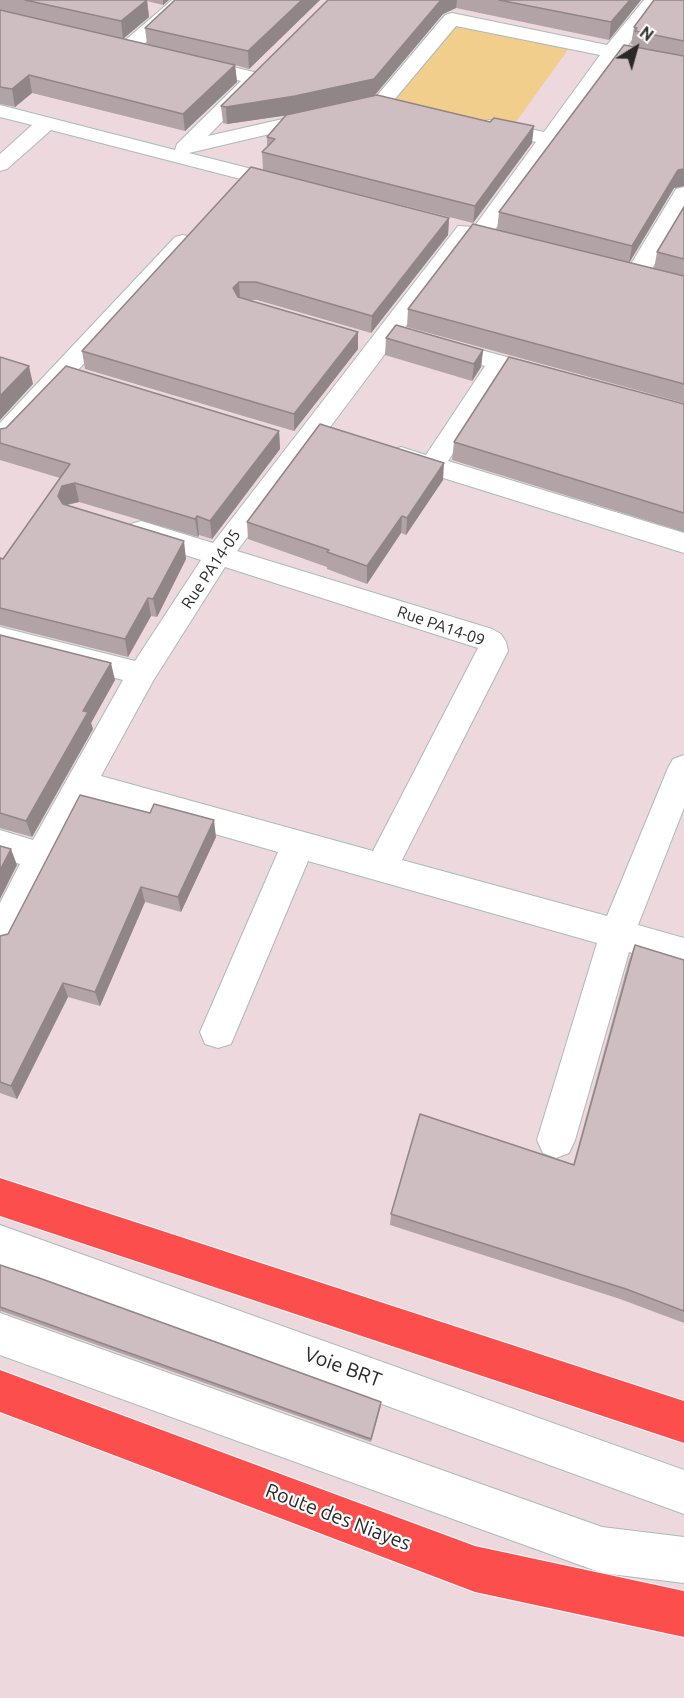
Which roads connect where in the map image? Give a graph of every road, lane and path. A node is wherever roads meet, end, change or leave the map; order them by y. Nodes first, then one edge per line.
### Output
1 (183, 0) edge
2 (654, 0) edge
3 (148, 9) edge
4 (167, 13) junction
5 (105, 42) edge
6 (128, 48) junction
7 (612, 52) junction
8 (151, 53) edge
9 (174, 59) edge
10 (270, 62) edge
11 (684, 67) edge
12 (255, 78) junction
13 (382, 102) junction
14 (404, 107) edge
15 (358, 108) edge
16 (0, 111) edge
17 (335, 113) edge
18 (471, 122) edge
19 (47, 123) junction
20 (549, 139) junction
21 (180, 152) junction
22 (0, 165) edge
23 (247, 174) junction
24 (305, 189) edge
25 (231, 192) edge
26 (684, 194) edge
27 (198, 226) edge
28 (463, 230) junction
29 (502, 240) edge
30 (614, 269) edge
31 (390, 338) junction
32 (500, 362) junction
33 (569, 382) edge
34 (0, 438) edge
35 (378, 449) edge
36 (432, 466) junction
37 (111, 522) edge
38 (684, 543) edge
39 (219, 555) junction
40 (0, 638) edge
41 (142, 674) junction
42 (684, 768) edge
43 (80, 783) junction
44 (0, 844) edge
45 (298, 845) junction
46 (41, 856) junction
47 (381, 868) junction
48 (616, 936) junction
49 (0, 937) edge
50 (684, 953) edge
51 (218, 1032) dead end
52 (556, 1140) dead end
53 (0, 1197) edge
54 (0, 1245) edge
55 (0, 1334) edge
56 (0, 1391) edge
57 (684, 1422) edge
58 (684, 1492) edge
59 (684, 1560) edge
60 (684, 1614) edge

1 - 4 street
2 - 7 street, Rue PA14-05
3 - 4 street
4 - 6 street
5 - 6 street
6 - 8 street
7 - 11 street
7 - 13 street
7 - 20 street, Rue PA14-05
9 - 12 street
10 - 12 street
12 - 21 street
13 - 14 street
13 - 15 street
16 - 19 street
17 - 21 street
18 - 20 street
19 - 21 street
19 - 22 street
20 - 28 street, Rue PA14-05
21 - 23 street
23 - 24 street
23 - 25 street
26 - 30 street
27 - 34 street
28 - 29 street
28 - 31 street, Rue PA14-05
31 - 32 street
31 - 39 street, Rue PA14-05
32 - 33 street
32 - 36 street
35 - 36 street
36 - 38 street
37 - 39 street
39 - 41 street, Rue PA14-05
39 - 47 street, Rue PA14-09
40 - 41 street
41 - 43 street, Rue PA14-05
42 - 48 street
43 - 45 street
43 - 46 street, Rue PA14-05
44 - 46 street
45 - 47 street
45 - 51 street
46 - 49 street, Rue PA14-05
47 - 48 street
48 - 50 street
48 - 52 street
53 - 57 main road
54 - 58 street, Voie BRT
55 - 59 street
56 - 60 main road, Route des Niayes

